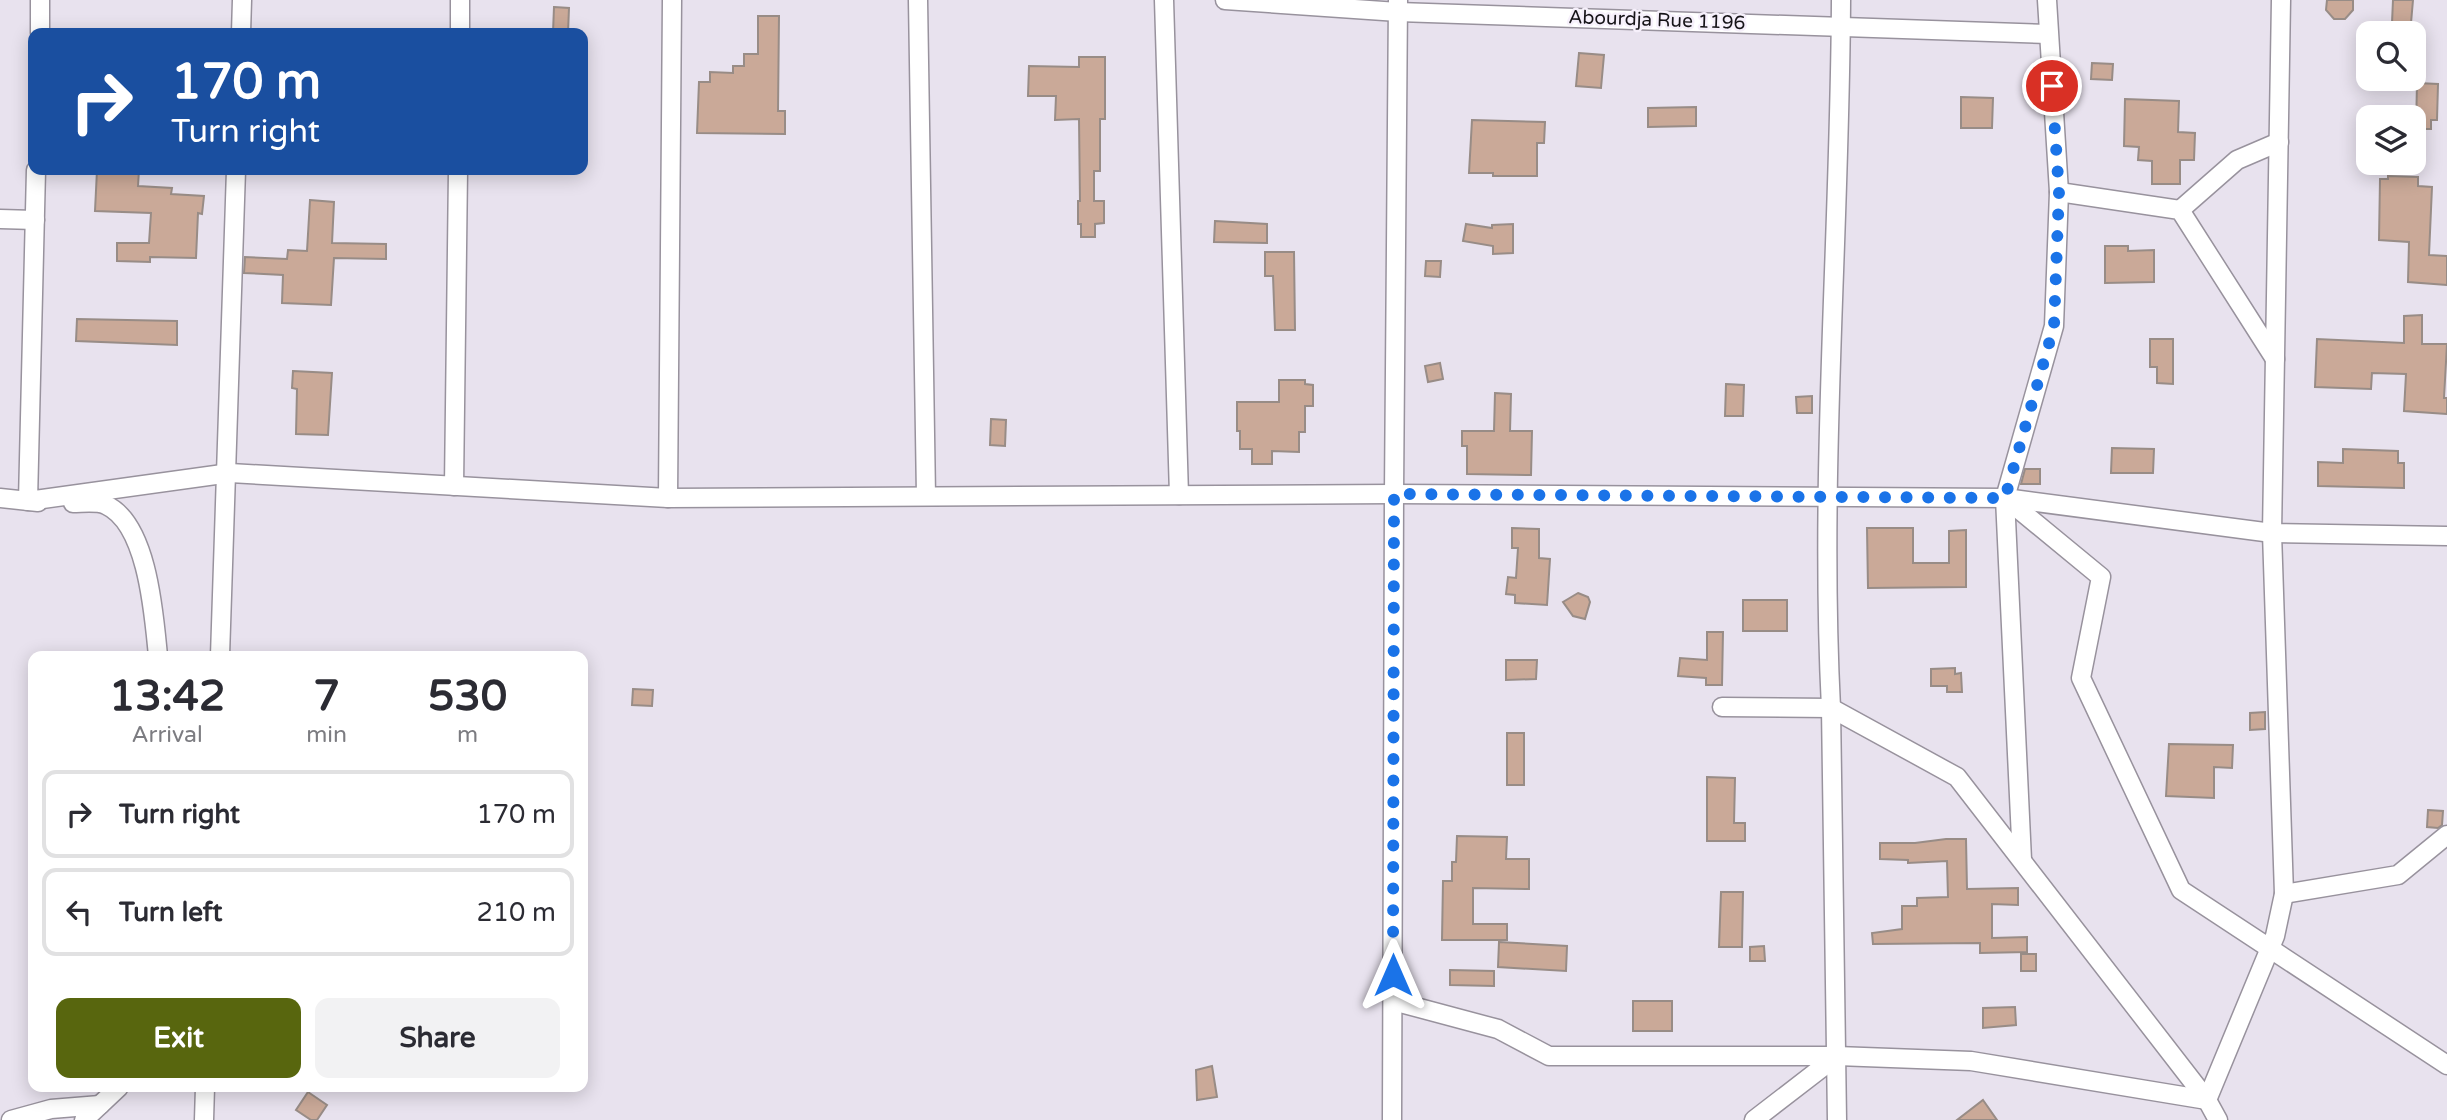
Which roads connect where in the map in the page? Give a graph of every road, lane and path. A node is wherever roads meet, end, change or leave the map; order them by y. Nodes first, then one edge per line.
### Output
1 (40, 0) edge
2 (242, 0) edge
3 (460, 0) edge
4 (672, 0) edge
5 (918, 0) edge
6 (1164, 0) edge
7 (1225, 0) edge
8 (1841, 0) edge
9 (2047, 0) edge
10 (2281, 0) edge
11 (1398, 6) edge
12 (1840, 27) junction
13 (40, 28) edge
14 (241, 28) edge
15 (460, 28) edge
16 (2048, 34) junction
17 (2279, 142) junction
18 (36, 175) edge
19 (236, 175) edge
20 (458, 175) edge
21 (2059, 192) junction
22 (2180, 210) junction
23 (0, 219) edge
24 (35, 220) junction
25 (2275, 359) junction
26 (226, 474) junction
27 (454, 486) junction
28 (1394, 494) junction
29 (1179, 495) junction
30 (926, 496) junction
31 (1829, 497) junction
32 (0, 498) edge
33 (668, 498) junction
34 (2005, 498) junction
35 (29, 501) junction
36 (2272, 533) junction
37 (2447, 536) edge
38 (157, 651) edge
39 (220, 651) edge
40 (1722, 707) dead end
41 (1830, 708) junction
42 (2447, 835) edge
43 (2022, 860) junction
44 (2284, 894) junction
45 (2270, 948) junction
46 (1393, 1001) junction
47 (1837, 1056) junction
48 (2447, 1065) edge
49 (114, 1092) edge
50 (205, 1092) edge
51 (2207, 1100) junction
52 (100, 1105) junction
53 (11, 1120) edge
54 (84, 1120) edge
55 (204, 1120) edge
56 (1392, 1120) edge
57 (1754, 1120) edge
58 (1837, 1120) edge
59 (2218, 1120) edge

1 - 13 street
2 - 14 street
3 - 15 street
4 - 33 street
5 - 30 street
6 - 29 street
7 - 11 street, Abourdja Rue 1196
8 - 12 street
9 - 16 street
10 - 17 street
11 - 12 street, Abourdja Rue 1196
11 - 28 street
12 - 16 street, Abourdja Rue 1196
12 - 31 street
16 - 21 street
17 - 22 street
17 - 25 street
18 - 24 street
19 - 26 street
20 - 27 street
21 - 22 street
21 - 34 street
22 - 25 street
23 - 24 street
24 - 35 street
25 - 36 street
26 - 27 street
26 - 35 street
26 - 39 street
27 - 33 street
28 - 29 street
28 - 31 street
28 - 46 street
29 - 30 street
30 - 33 street
31 - 34 street
31 - 41 street
32 - 35 street
34 - 36 street
34 - 43 street
34 - 45 street
35 - 38 street
36 - 37 street
36 - 44 street
40 - 41 street
41 - 43 street
41 - 47 street
42 - 44 street
43 - 51 street
44 - 45 street
45 - 48 street
45 - 51 street
46 - 47 street
46 - 56 street
47 - 51 street
47 - 57 street
47 - 58 street
49 - 52 street
50 - 55 street
51 - 59 street
52 - 53 street
52 - 54 street

